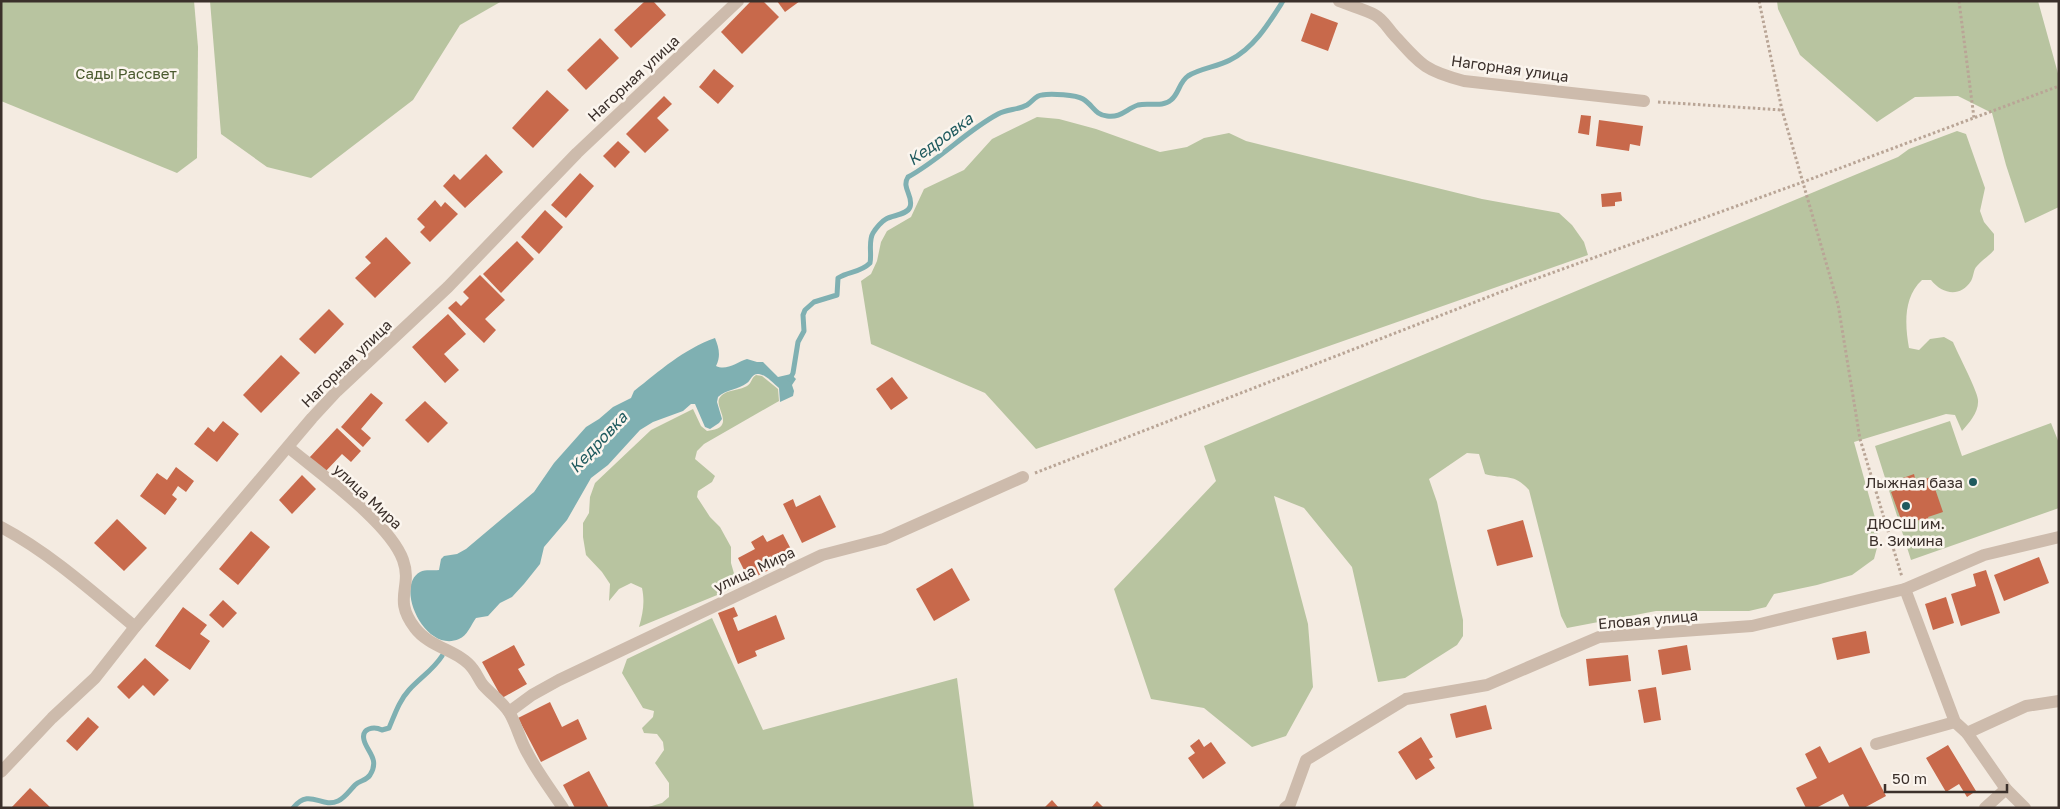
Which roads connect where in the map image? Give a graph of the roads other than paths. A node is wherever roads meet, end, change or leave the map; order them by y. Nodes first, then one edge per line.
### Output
1 (738, 1) edge
2 (1339, 1) edge
3 (1644, 101) road end
4 (288, 447) junction
5 (1023, 477) road end
6 (1, 527) edge
7 (2059, 537) edge
8 (1905, 589) junction
9 (135, 627) junction
10 (2059, 701) edge
11 (509, 712) junction
12 (1955, 722) junction
13 (1967, 734) junction
14 (1876, 744) dead end
15 (1, 772) edge
16 (2006, 789) junction
17 (563, 808) edge
18 (1285, 808) edge
19 (1985, 808) edge
20 (2025, 808) edge

1 - 4 street, Нагорная улица
2 - 3 street, Нагорная улица
4 - 9 street, Нагорная улица
4 - 11 street, улица Мира
5 - 11 street, улица Мира
6 - 9 street
7 - 8 street, Еловая улица
8 - 12 street
8 - 18 street, Еловая улица
9 - 15 street, Нагорная улица
10 - 13 street
11 - 17 street, улица Мира
12 - 13 street
12 - 14 street
13 - 16 street
16 - 19 street
16 - 20 street

